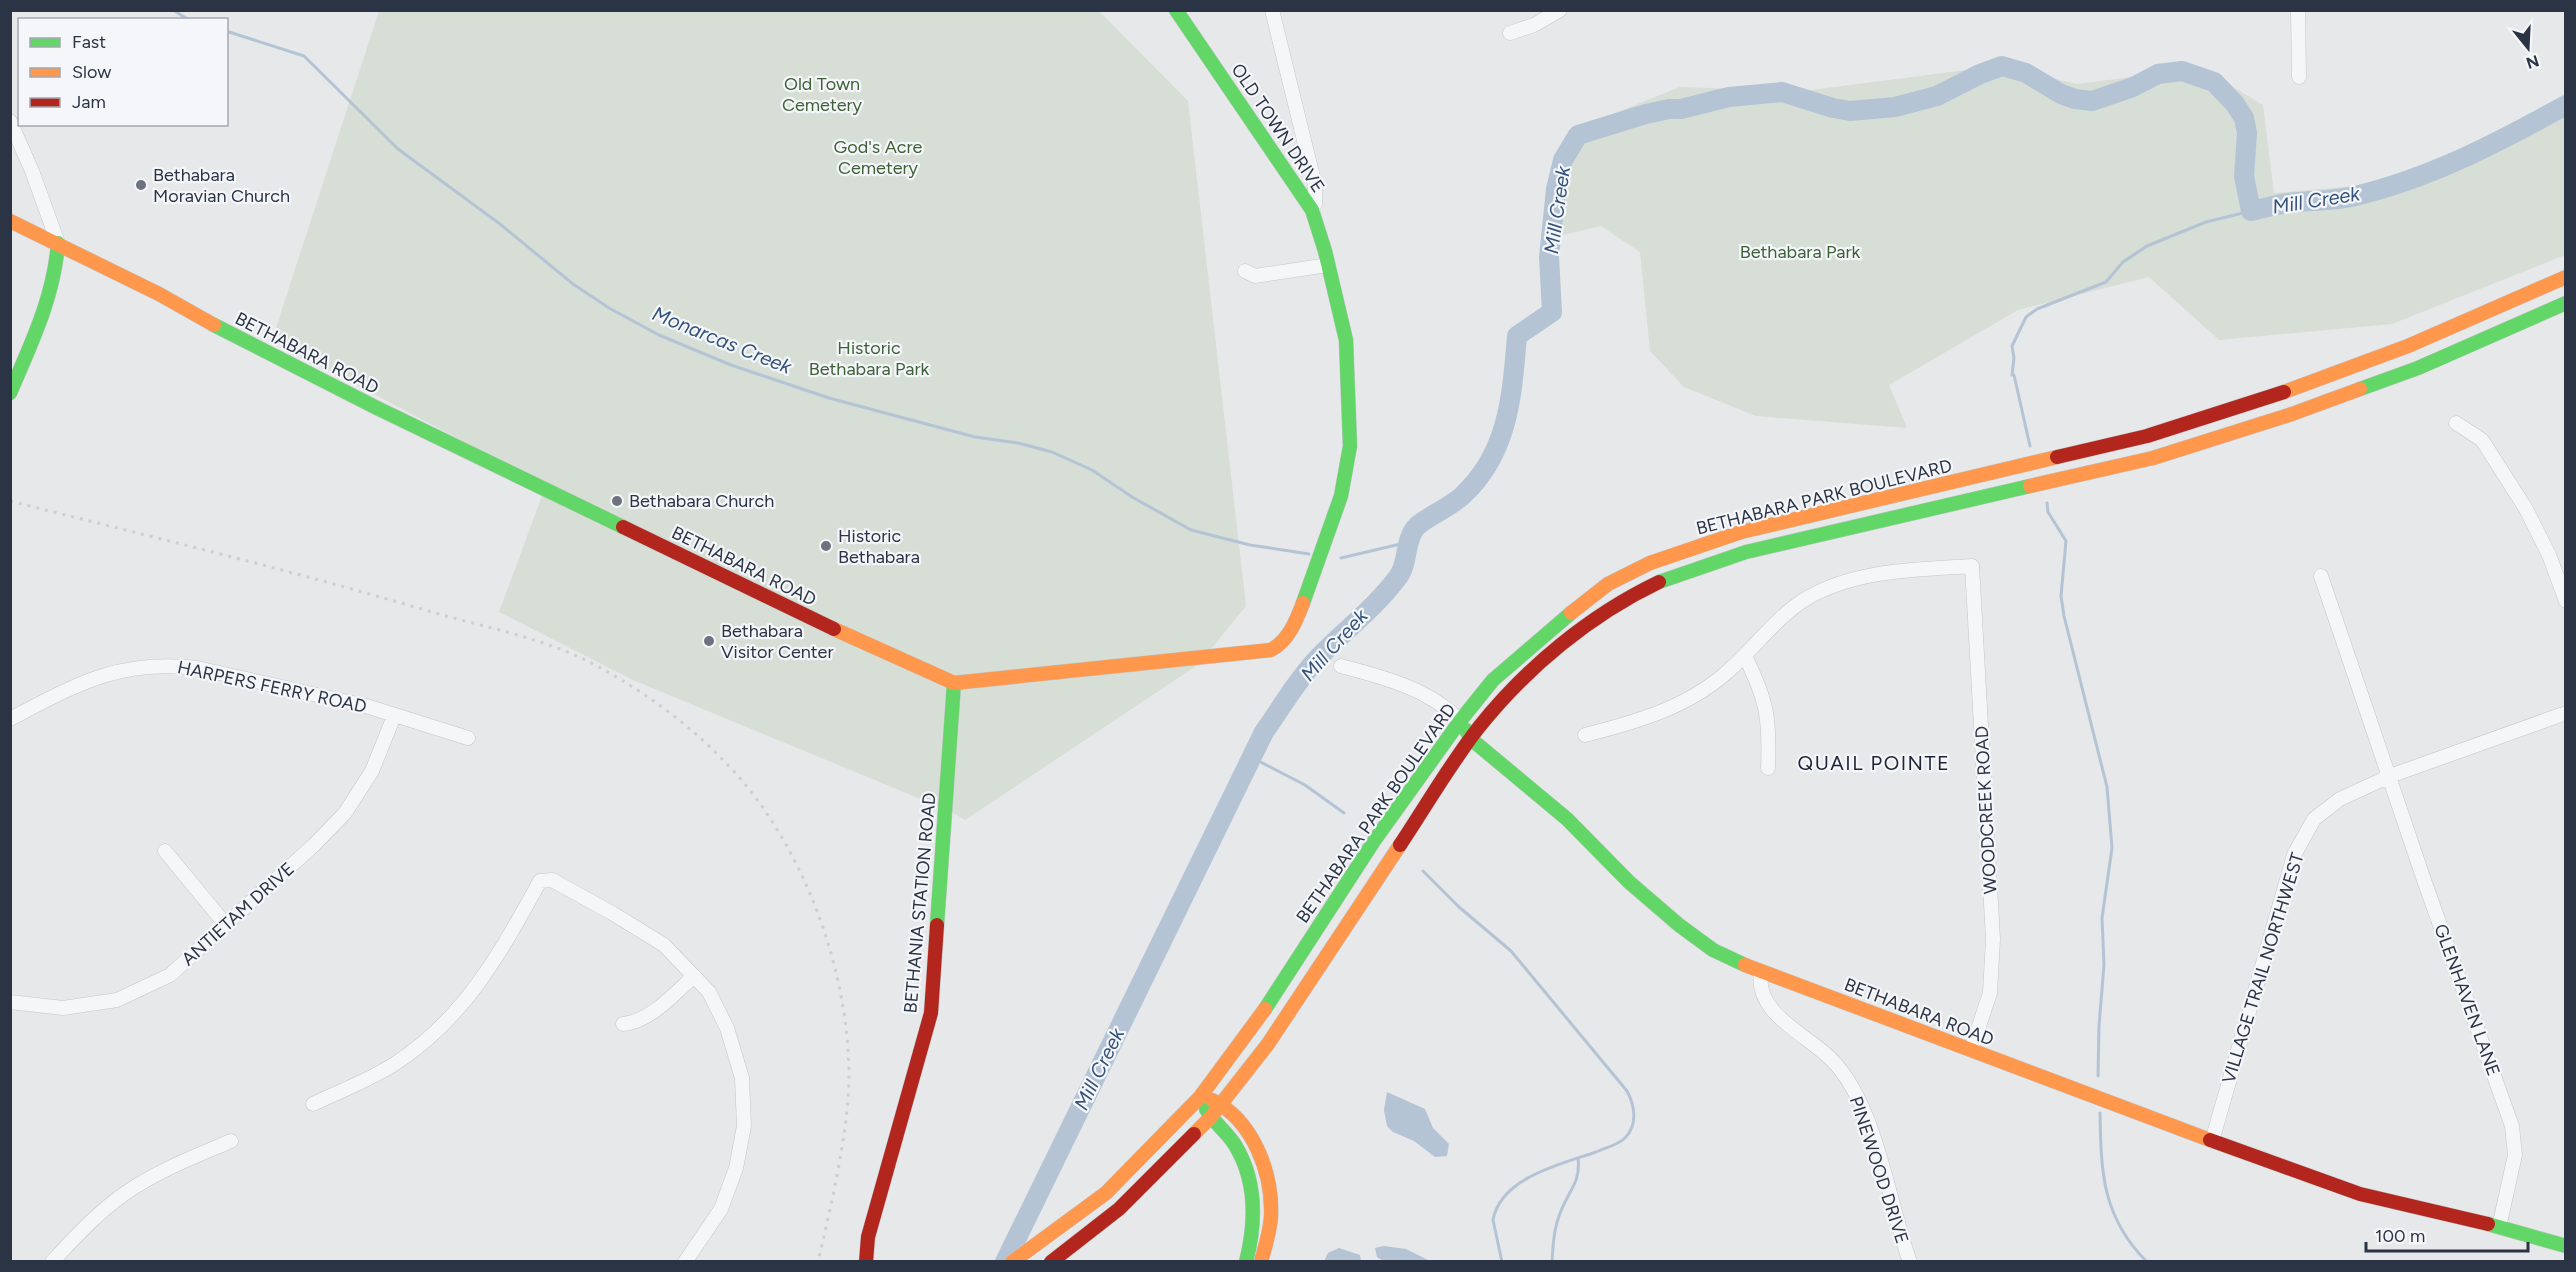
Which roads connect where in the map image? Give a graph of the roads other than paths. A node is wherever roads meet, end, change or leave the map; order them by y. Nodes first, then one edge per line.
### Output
1 (1176, 10) edge
2 (1272, 10) edge
3 (1560, 10) edge
4 (2298, 10) edge
5 (1509, 33) dead end
6 (2299, 77) dead end
7 (10, 121) edge
8 (1312, 210) junction
9 (10, 221) edge
10 (58, 243) junction
11 (1328, 265) junction
12 (1245, 271) dead end
13 (2565, 277) edge
14 (2565, 303) edge
15 (10, 393) edge
16 (2456, 423) dead end
17 (2321, 576) dead end
18 (2565, 601) edge
19 (1271, 650) joint
20 (1745, 656) junction
21 (1341, 666) dead end
22 (954, 682) junction
23 (2565, 713) edge
24 (394, 716) junction
25 (10, 719) edge
26 (1460, 721) junction
27 (1585, 735) dead end
28 (468, 738) dead end
29 (1471, 739) junction
30 (1768, 768) dead end
31 (2390, 776) junction
32 (165, 851) dead end
33 (226, 925) junction
34 (1761, 972) junction
35 (694, 976) junction
36 (10, 1002) edge
37 (623, 1024) dead end
38 (1971, 1050) junction
39 (1200, 1096) junction
40 (1222, 1103) junction
41 (313, 1104) dead end
42 (1210, 1118) junction
43 (231, 1141) dead end
44 (2212, 1141) junction
45 (2499, 1227) junction
46 (2565, 1246) edge
47 (52, 1262) edge
48 (685, 1262) edge
49 (866, 1262) edge
50 (1012, 1262) edge
51 (1051, 1262) edge
52 (1246, 1262) edge
53 (1261, 1262) edge
54 (1910, 1262) edge

1 - 8 street, OLD TOWN DRIVE
2 - 8 street
3 - 5 street
4 - 6 street
7 - 10 street
8 - 11 street, OLD TOWN DRIVE
9 - 10 street, BETHABARA ROAD
10 - 15 street
10 - 22 street, BETHABARA ROAD
11 - 12 street
11 - 19 street, OLD TOWN DRIVE
13 - 26 street, BETHABARA PARK BOULEVARD
14 - 29 street, BETHABARA PARK BOULEVARD
16 - 18 street
17 - 31 street, GLENHAVEN LANE
19 - 22 street, BETHABARA ROAD
20 - 27 street
20 - 30 street
20 - 38 street, WOODCREEK ROAD
21 - 26 street, BETHABARA ROAD
22 - 49 street, BETHANIA STATION ROAD
23 - 31 street, VILLAGE TRAIL NORTHWEST
24 - 25 street, HARPERS FERRY ROAD
24 - 28 street, HARPERS FERRY ROAD
24 - 33 street, ANTIETAM DRIVE
26 - 29 street, BETHABARA ROAD
26 - 39 street, BETHABARA PARK BOULEVARD
29 - 34 street, BETHABARA ROAD
29 - 40 street, BETHABARA PARK BOULEVARD
31 - 44 street, VILLAGE TRAIL NORTHWEST
31 - 45 street, GLENHAVEN LANE
32 - 33 street
33 - 36 street, ANTIETAM DRIVE
34 - 38 street, BETHABARA ROAD
34 - 54 street, PINEWOOD DRIVE
35 - 37 street
35 - 41 street
35 - 48 street
38 - 44 street, BETHABARA ROAD
39 - 40 street
39 - 42 street
39 - 50 street, BETHABARA PARK BOULEVARD
40 - 42 street, BETHABARA PARK BOULEVARD
40 - 53 street
42 - 51 street, BETHABARA PARK BOULEVARD
42 - 52 street
43 - 47 street
44 - 45 street, BETHABARA ROAD
45 - 46 street, BETHABARA ROAD

